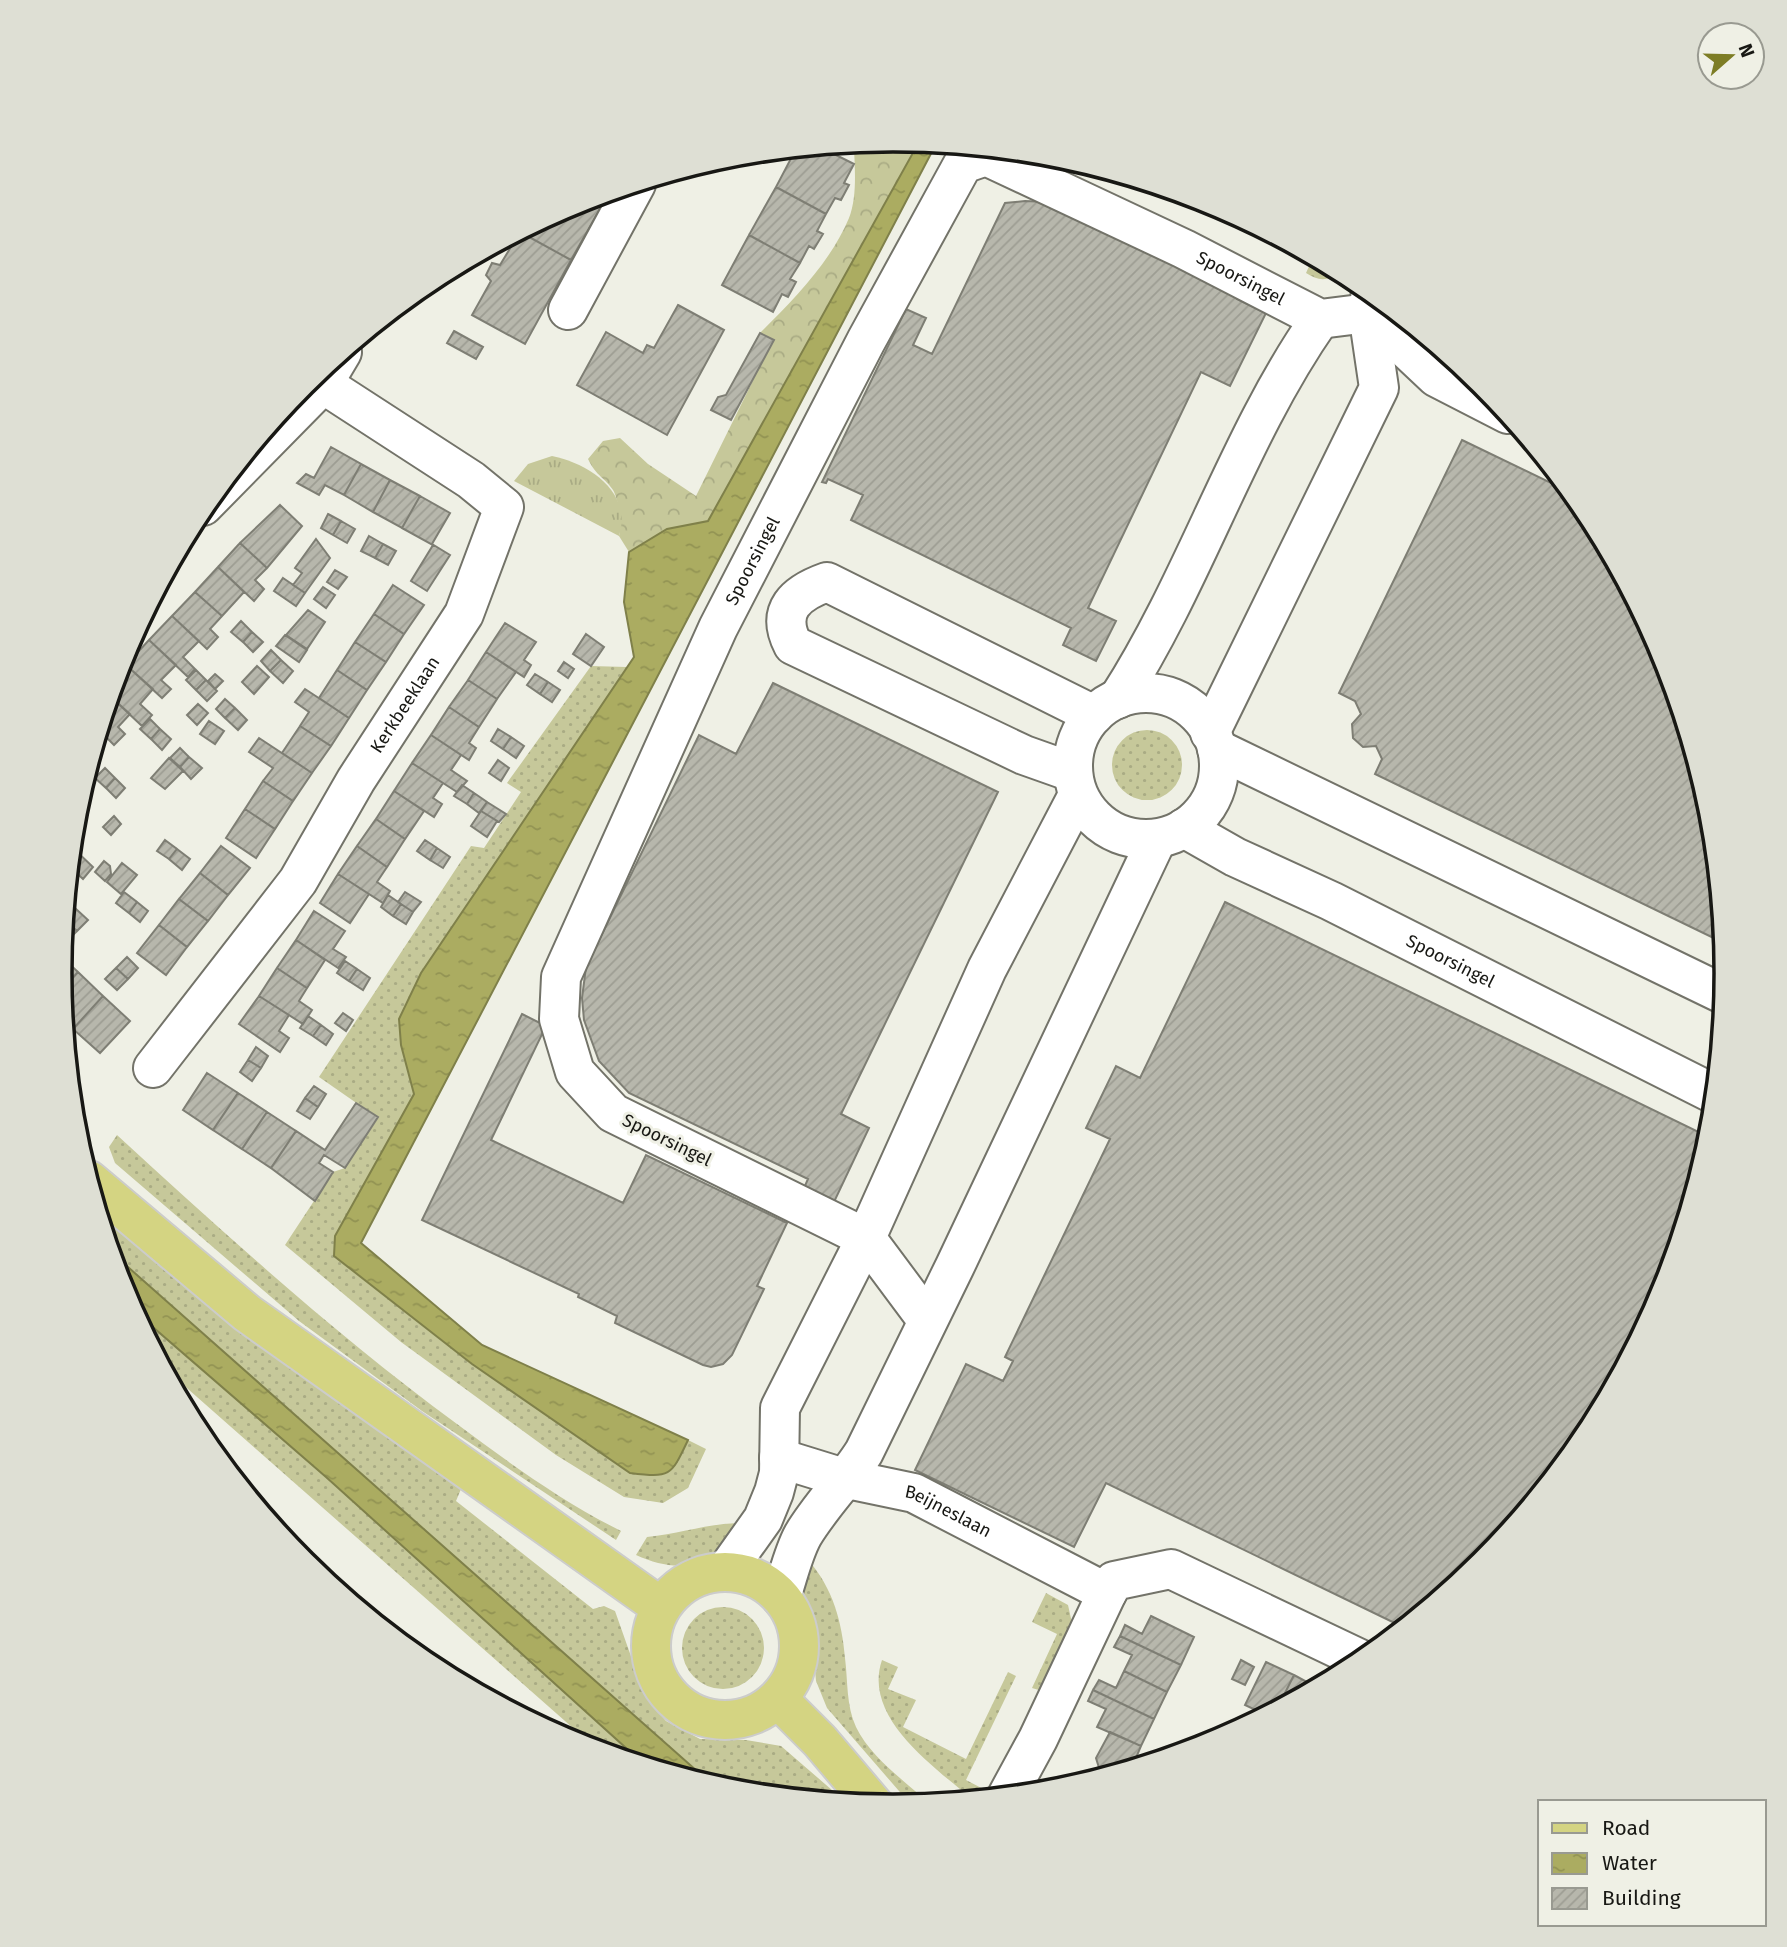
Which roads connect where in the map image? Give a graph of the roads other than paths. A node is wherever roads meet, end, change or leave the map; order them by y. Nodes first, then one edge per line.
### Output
1 (982, 157) edge
2 (990, 158) edge
3 (630, 195) edge
4 (1368, 303) edge
5 (1370, 305) edge
6 (1376, 309) edge
7 (568, 310) dead end
8 (1320, 319) junction
9 (325, 380) edge
10 (323, 384) junction
11 (1483, 401) edge
12 (278, 429) edge
13 (1106, 707) junction
14 (1213, 741) junction
15 (1075, 784) junction
16 (1171, 833) junction
17 (1714, 990) edge
18 (153, 1068) dead end
19 (1706, 1090) edge
20 (101, 1190) edge
21 (866, 1238) junction
22 (927, 1320) junction
23 (779, 1458) junction
24 (847, 1479) junction
25 (726, 1571) junction
26 (1107, 1593) junction
27 (781, 1597) junction
28 (661, 1607) junction
29 (1352, 1655) edge
30 (778, 1699) junction
31 (1012, 1786) edge
32 (865, 1794) edge

1 - 21 street, Spoorsingel
2 - 8 street, Spoorsingel
3 - 7 street
4 - 8 street
5 - 14 street
6 - 11 street
8 - 13 street
9 - 10 street
10 - 12 street
10 - 18 street, Kerkbeeklaan
13 - 14 street
13 - 15 street
13 - 15 street
14 - 16 street
14 - 17 street
15 - 16 street, Spoorsingel
15 - 21 street
16 - 19 street, Spoorsingel
16 - 22 street
20 - 28 main road
21 - 22 street
21 - 23 street
22 - 24 street
23 - 24 street, Beijneslaan
23 - 25 street
24 - 26 street, Beijneslaan
24 - 27 street
25 - 27 main road
25 - 28 main road
26 - 29 street
26 - 31 street
27 - 30 main road
28 - 30 main road
30 - 32 main road

